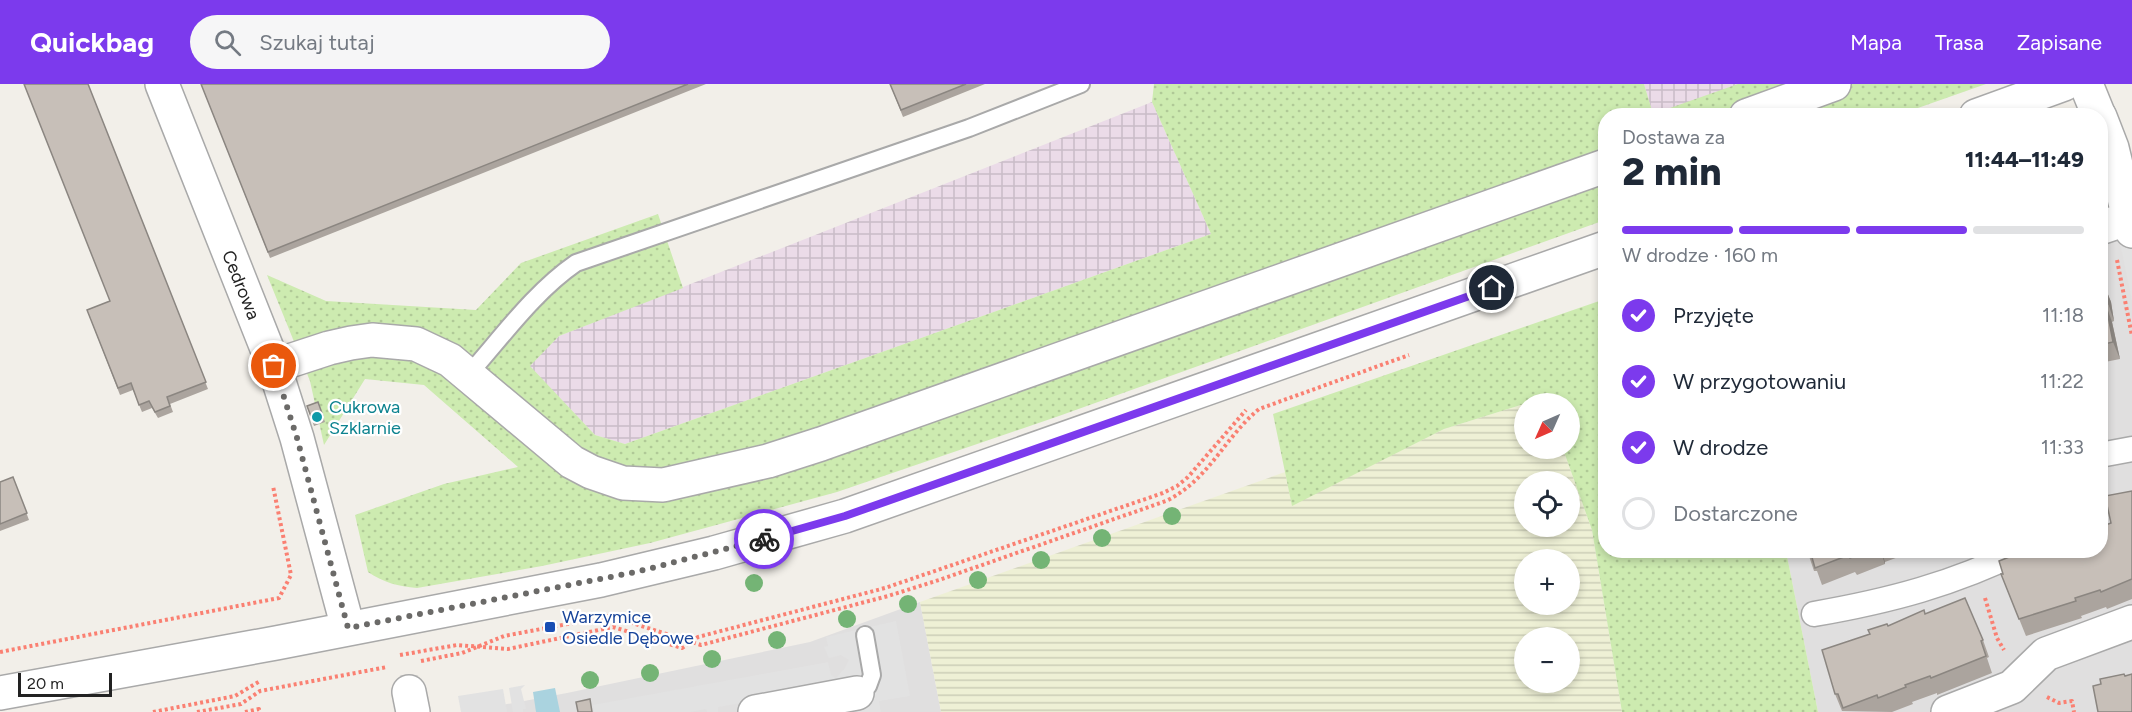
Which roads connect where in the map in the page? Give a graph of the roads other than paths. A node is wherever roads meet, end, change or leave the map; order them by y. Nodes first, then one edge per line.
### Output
1 (162, 84) edge
2 (1081, 84) edge
3 (1834, 84) edge
4 (2064, 84) edge
5 (2086, 84) edge
6 (1768, 108) edge
7 (1998, 108) edge
8 (2096, 108) edge
9 (2108, 136) edge
10 (1598, 168) edge
11 (2119, 234) edge
12 (1598, 250) edge
13 (274, 366) junction
14 (469, 374) junction
15 (2132, 449) edge
16 (2108, 454) edge
17 (2006, 558) edge
18 (1814, 614) dead end
19 (2132, 622) edge
20 (348, 628) junction
21 (865, 634) dead end
22 (0, 693) edge
23 (857, 693) joint
24 (755, 712) edge
25 (1947, 712) edge

1 - 13 street, Cedrowa
2 - 14 lane
3 - 6 street
4 - 7 street
5 - 8 street
9 - 11 street
10 - 14 street
12 - 20 street
13 - 14 street
13 - 20 street, Cedrowa
15 - 16 street
17 - 18 street
19 - 25 street
20 - 22 street
21 - 23 lane
23 - 24 street

